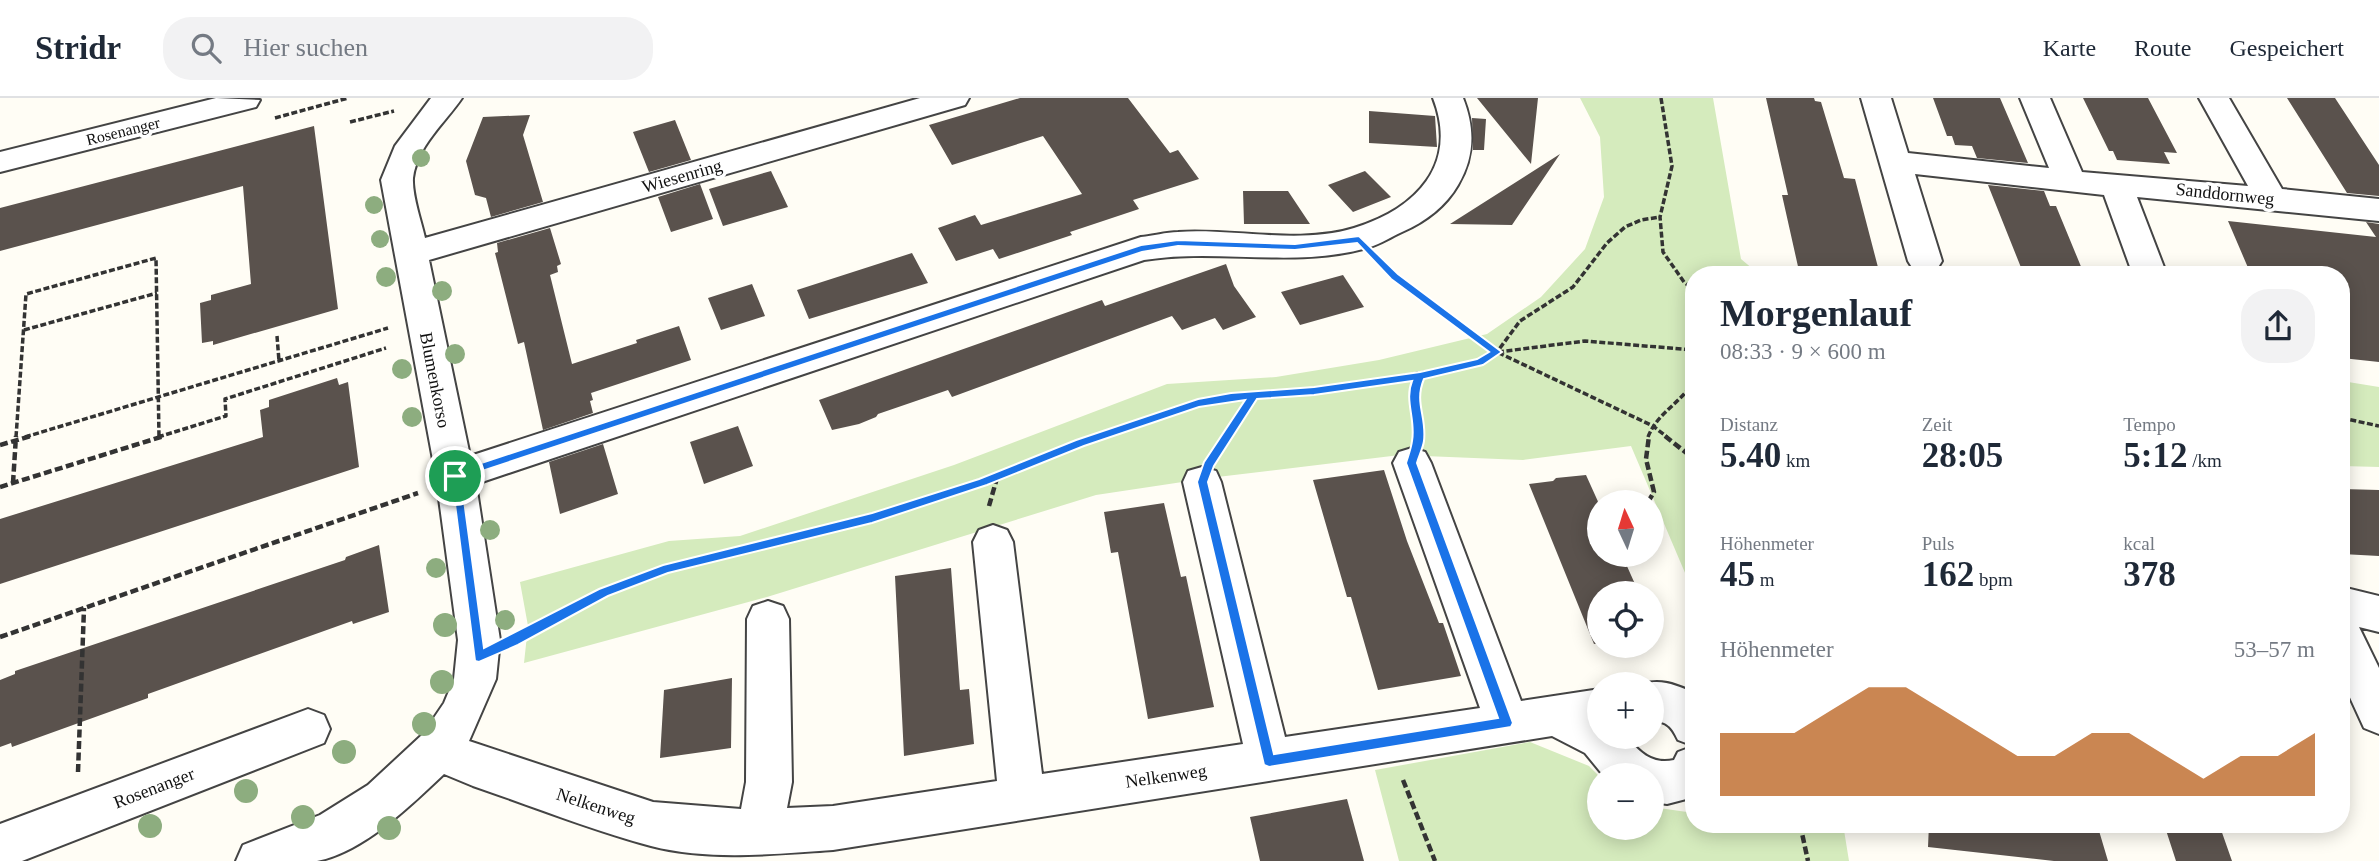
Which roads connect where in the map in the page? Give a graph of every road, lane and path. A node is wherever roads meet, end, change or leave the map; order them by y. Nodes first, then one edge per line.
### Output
1 (447, 98) edge
2 (954, 98) edge
3 (1448, 98) edge
4 (1661, 98) edge
5 (1876, 98) edge
6 (2035, 98) edge
7 (2214, 98) edge
8 (245, 100) dead end
9 (398, 110) dead end
10 (350, 122) dead end
11 (0, 162) edge
12 (1894, 162) junction
13 (2071, 182) junction
14 (2117, 186) junction
15 (2271, 199) junction
16 (2379, 210) edge
17 (1660, 217) junction
18 (1359, 239) junction
19 (410, 254) junction
20 (1925, 261) dead end
21 (2147, 266) edge
22 (1685, 283) edge
23 (157, 293) junction
24 (423, 318) junction
25 (24, 330) junction
26 (277, 337) dead end
27 (386, 348) dead end
28 (1685, 349) edge
29 (1497, 352) junction
30 (279, 361) junction
31 (1420, 376) junction
32 (1254, 395) junction
33 (1685, 397) edge
34 (159, 398) junction
35 (2350, 420) edge
36 (1653, 426) junction
37 (2379, 426) edge
38 (159, 437) junction
39 (16, 440) junction
40 (0, 445) edge
41 (1685, 452) edge
42 (1412, 463) joint
43 (455, 478) junction
44 (1202, 482) joint
45 (13, 483) junction
46 (0, 487) edge
47 (1653, 490) edge
48 (993, 542) dead end
49 (2350, 607) edge
50 (84, 608) junction
51 (2379, 614) edge
52 (768, 619) dead end
53 (0, 637) edge
54 (2350, 653) edge
55 (479, 657) junction
56 (1664, 703) edge
57 (1587, 711) edge
58 (1685, 712) edge
59 (2379, 714) edge
60 (1556, 716) junction
61 (1507, 723) junction
62 (308, 729) dead end
63 (1388, 743) junction
64 (439, 749) junction
65 (1269, 761) junction
66 (1621, 763) edge
67 (1685, 779) edge
68 (1664, 783) edge
69 (1022, 798) junction
70 (76, 817) junction
71 (760, 832) junction
72 (1802, 833) edge
73 (0, 847) edge
74 (260, 861) edge
75 (1434, 861) edge
76 (1808, 861) edge

1 - 19 street, Blumenkorso
2 - 19 street, Wiesenring
3 - 18 street
4 - 17 path
5 - 12 street
6 - 13 street
7 - 15 street
8 - 11 street, Rosenanger
9 - 10 path
12 - 13 street, Sanddornweg
12 - 20 street
13 - 14 street, Sanddornweg
14 - 15 street, Sanddornweg
14 - 21 street
15 - 16 street, Sanddornweg
17 - 22 path
17 - 29 path
18 - 29 path
18 - 43 street
19 - 24 street, Blumenkorso
23 - 25 path
23 - 25 path
23 - 34 path
24 - 30 path
24 - 43 street, Blumenkorso
25 - 39 path
26 - 30 path
27 - 38 path
28 - 29 path
29 - 31 path
29 - 36 path
30 - 34 path
31 - 32 path
31 - 42 path
32 - 44 path
32 - 55 path
33 - 36 path
34 - 38 path
34 - 39 path
35 - 37 path
36 - 41 path
36 - 47 path
38 - 45 path
39 - 40 path
39 - 45 path
42 - 61 street
43 - 50 path
43 - 55 street, Blumenkorso
44 - 65 street
45 - 46 path
48 - 69 street
49 - 51 street
50 - 53 path
50 - 70 path
52 - 71 street
54 - 59 street
55 - 64 street, Blumenkorso
56 - 58 street
57 - 60 street, Nelkenweg
60 - 61 street, Nelkenweg
60 - 66 street
61 - 63 street, Nelkenweg
62 - 70 street, Rosenanger
63 - 65 street, Nelkenweg
63 - 75 path
64 - 71 street, Nelkenweg
64 - 74 street, Blumenkorso
65 - 69 street, Nelkenweg
67 - 68 street
69 - 71 street, Nelkenweg
70 - 73 street, Rosenanger
72 - 76 path

